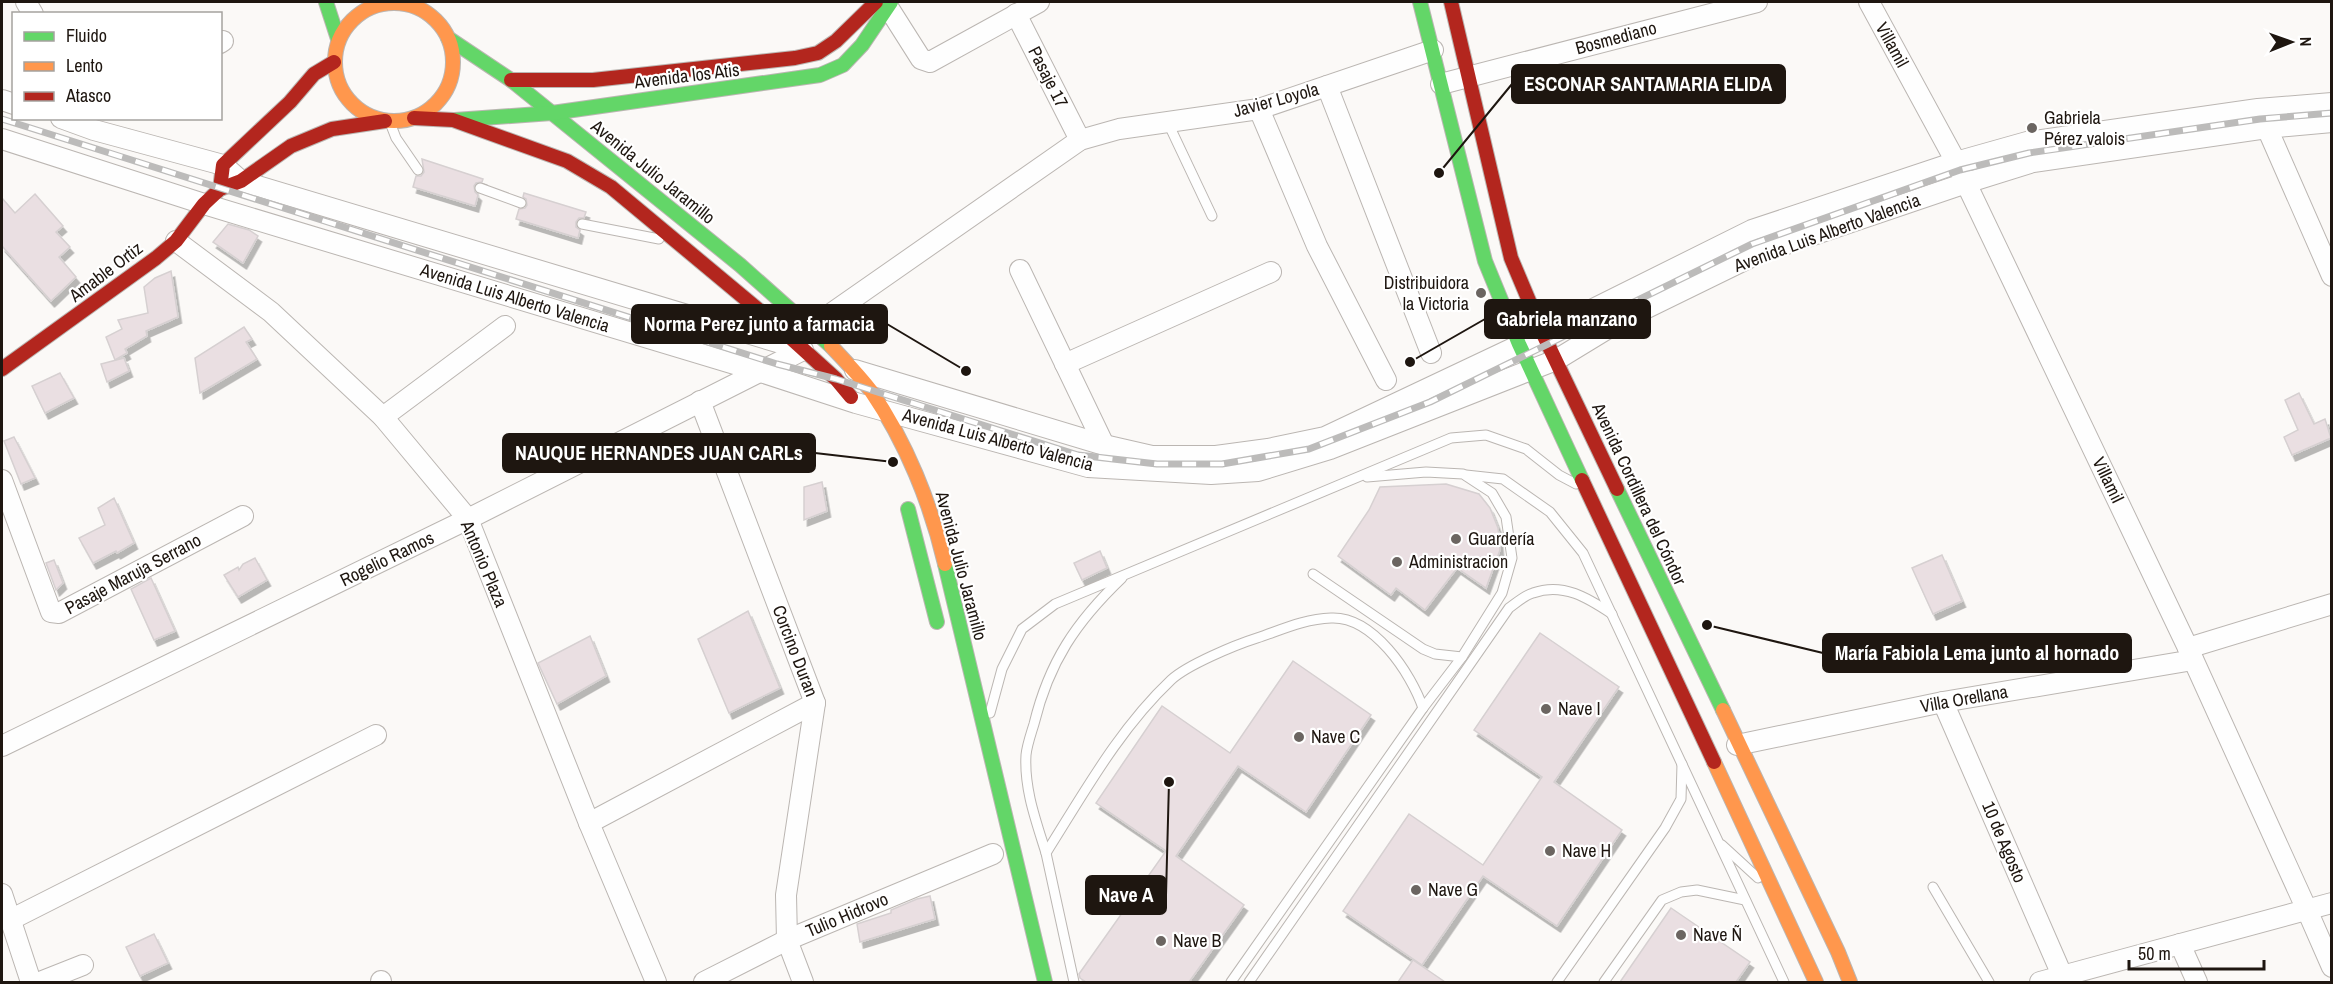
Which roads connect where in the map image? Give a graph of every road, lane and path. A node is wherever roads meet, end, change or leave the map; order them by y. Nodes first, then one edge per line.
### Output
1 (326, 2) edge
2 (1039, 2) edge
3 (1420, 2) edge
4 (1451, 2) edge
5 (1756, 2) edge
6 (1869, 2) edge
7 (412, 3) edge
8 (885, 3) edge
9 (1016, 15) junction
10 (448, 38) junction
11 (338, 39) junction
12 (1433, 50) junction
13 (334, 62) junction
14 (1469, 78) junction
15 (511, 80) junction
16 (1440, 84) junction
17 (1327, 86) junction
18 (2331, 103) edge
19 (1259, 109) junction
20 (2258, 109) junction
21 (552, 112) junction
22 (414, 118) junction
23 (71, 120) edge
24 (453, 120) junction
25 (387, 121) junction
26 (2331, 122) edge
27 (1168, 123) junction
28 (91, 124) edge
29 (2267, 128) junction
30 (2, 139) edge
31 (1080, 140) junction
32 (1956, 162) junction
33 (223, 165) junction
34 (418, 170) dead end
35 (241, 181) junction
36 (1966, 183) junction
37 (480, 188) dead end
38 (219, 189) junction
39 (521, 203) dead end
40 (204, 204) junction
41 (1212, 216) dead end
42 (582, 224) dead end
43 (176, 241) junction
44 (677, 242) junction
45 (1020, 270) dead end
46 (1271, 272) dead end
47 (2331, 276) edge
48 (506, 326) dead end
49 (812, 327) junction
50 (1543, 334) junction
51 (1519, 344) junction
52 (803, 350) junction
53 (1431, 353) dead end
54 (1556, 360) junction
55 (1065, 364) junction
56 (2, 369) edge
57 (853, 369) junction
58 (1532, 370) junction
59 (761, 372) junction
60 (1386, 380) dead end
61 (700, 401) junction
62 (867, 409) junction
63 (383, 417) junction
64 (1104, 445) junction
65 (1463, 474) junction
66 (1356, 478) junction
67 (2, 480) edge
68 (1587, 490) junction
69 (903, 495) dead end
70 (243, 516) dead end
71 (468, 519) junction
72 (1127, 573) junction
73 (1313, 574) dead end
74 (2331, 604) edge
75 (1614, 615) junction
76 (941, 640) dead end
77 (2190, 654) junction
78 (1462, 657) junction
79 (1944, 702) junction
80 (815, 703) junction
81 (1423, 708) junction
82 (984, 733) junction
83 (376, 735) dead end
84 (1737, 745) junction
85 (2, 746) edge
86 (1682, 762) junction
87 (589, 823) junction
88 (1719, 841) junction
89 (1046, 853) junction
90 (993, 854) dead end
91 (1933, 887) dead end
92 (2, 894) edge
93 (1775, 895) junction
94 (1745, 900) junction
95 (2331, 903) edge
96 (2307, 910) junction
97 (10, 920) junction
98 (787, 940) junction
99 (2180, 944) junction
100 (83, 965) dead end
101 (2331, 967) edge
102 (2063, 980) edge
103 (31, 982) edge
104 (40, 982) edge
105 (656, 982) edge
106 (704, 982) edge
107 (803, 982) edge
108 (1045, 982) edge
109 (1074, 982) edge
110 (1231, 982) edge
111 (1249, 982) edge
112 (1557, 982) edge
113 (1604, 982) edge
114 (1784, 982) edge
115 (1816, 982) edge
116 (1850, 982) edge
117 (1989, 982) edge
118 (2040, 982) edge
119 (2197, 982) edge

1 - 11 main road
2 - 9 street
3 - 12 main road
4 - 14 main road, Avenida Cordillera del Cóndor
5 - 14 street, Bosmediano
6 - 32 street, Villamil
7 - 10 main road
7 - 11 main road
8 - 9 street
8 - 15 main road, Avenida los Atis
8 - 21 main road, Avenida los Atis
9 - 31 street, Pasaje 17
10 - 15 main road, Avenida Julio Jaramillo
10 - 22 main road
11 - 13 main road
12 - 16 main road
12 - 17 street, Javier Loyola
13 - 25 main road
13 - 33 main road
14 - 16 street, Bosmediano
14 - 50 main road, Avenida Cordillera del Cóndor
15 - 21 main road, Avenida Julio Jaramillo
16 - 51 main road
17 - 19 street, Javier Loyola
17 - 53 street
18 - 20 street, Avenida Luis Alberto Valencia
19 - 27 street, Javier Loyola
19 - 60 street
20 - 29 street
20 - 32 street, Avenida Luis Alberto Valencia
21 - 24 main road, Avenida los Atis
21 - 49 main road, Avenida Julio Jaramillo
22 - 24 main road, Avenida Julio Jaramillo
22 - 25 main road
23 - 28 street, Avenida Luis Alberto Valencia
24 - 44 main road, Avenida Julio Jaramillo
25 - 34 lane
25 - 35 main road, Amable Ortiz
26 - 29 street, Avenida Luis Alberto Valencia
27 - 31 street, Javier Loyola
27 - 41 lane
28 - 33 street, Avenida Luis Alberto Valencia
29 - 36 street, Avenida Luis Alberto Valencia
29 - 47 street
30 - 40 street, Avenida Luis Alberto Valencia
31 - 49 street, Javier Loyola
32 - 36 street, Villamil
32 - 50 street, Avenida Luis Alberto Valencia
33 - 35 street, Avenida Luis Alberto Valencia
33 - 38 main road
35 - 38 main road, Amable Ortiz
35 - 52 street, Avenida Luis Alberto Valencia
36 - 54 street, Avenida Luis Alberto Valencia
36 - 77 street, Villamil
37 - 39 lane
38 - 40 main road, Amable Ortiz
40 - 43 main road, Amable Ortiz
40 - 59 street, Avenida Luis Alberto Valencia
42 - 44 lane
43 - 56 main road, Amable Ortiz
43 - 63 street, Antonio Plaza
44 - 52 main road, Avenida Julio Jaramillo
45 - 55 street
46 - 55 street
48 - 63 street
49 - 57 main road, Avenida Julio Jaramillo
50 - 51 street, Avenida Luis Alberto Valencia
50 - 54 main road, Avenida Cordillera del Cóndor
51 - 58 main road
51 - 64 street, Avenida Luis Alberto Valencia
52 - 57 street, Avenida Luis Alberto Valencia
52 - 59 street, Rogelio Ramos
52 - 62 main road, Avenida Julio Jaramillo
54 - 58 street, Avenida Luis Alberto Valencia
54 - 84 main road, Avenida Cordillera del Cóndor
55 - 64 street
57 - 62 main road, Avenida Julio Jaramillo
57 - 64 street, Avenida Luis Alberto Valencia
58 - 62 street, Avenida Luis Alberto Valencia
58 - 68 main road
59 - 61 street, Rogelio Ramos
59 - 62 street, Avenida Luis Alberto Valencia
61 - 71 street, Rogelio Ramos
61 - 80 street, Corcino Duran
62 - 82 main road, Avenida Julio Jaramillo
63 - 71 street, Antonio Plaza
65 - 66 lane
65 - 75 lane
65 - 78 lane
66 - 68 lane
66 - 72 lane
67 - 70 street, Pasaje Maruja Serrano
68 - 93 main road
69 - 76 main road, Avenida Julio Jaramillo
71 - 85 street, Rogelio Ramos
71 - 87 street, Antonio Plaza
72 - 82 lane
72 - 89 lane
73 - 78 lane
74 - 77 street, Villa Orellana
75 - 86 lane
75 - 111 lane
77 - 79 street, Villa Orellana
77 - 96 street, Villamil
78 - 81 lane
79 - 84 street, Villa Orellana
79 - 102 street, 10 de Agosto
80 - 87 street
80 - 98 street, Corcino Duran
81 - 89 lane
81 - 110 lane
82 - 108 main road, Avenida Julio Jaramillo
83 - 97 street
84 - 116 main road, Avenida Cordillera del Cóndor
86 - 88 lane
86 - 112 lane
87 - 105 street, Antonio Plaza
88 - 93 lane
88 - 94 lane
89 - 109 lane
90 - 98 street, Tulio Hidrovo
91 - 117 lane
92 - 97 street
93 - 115 main road
94 - 113 lane
94 - 114 lane
95 - 96 street
96 - 99 street
96 - 101 street, Villamil
97 - 103 street
98 - 106 street, Tulio Hidrovo
98 - 107 street, Corcino Duran
99 - 102 street
99 - 119 street
100 - 104 street
102 - 118 street

